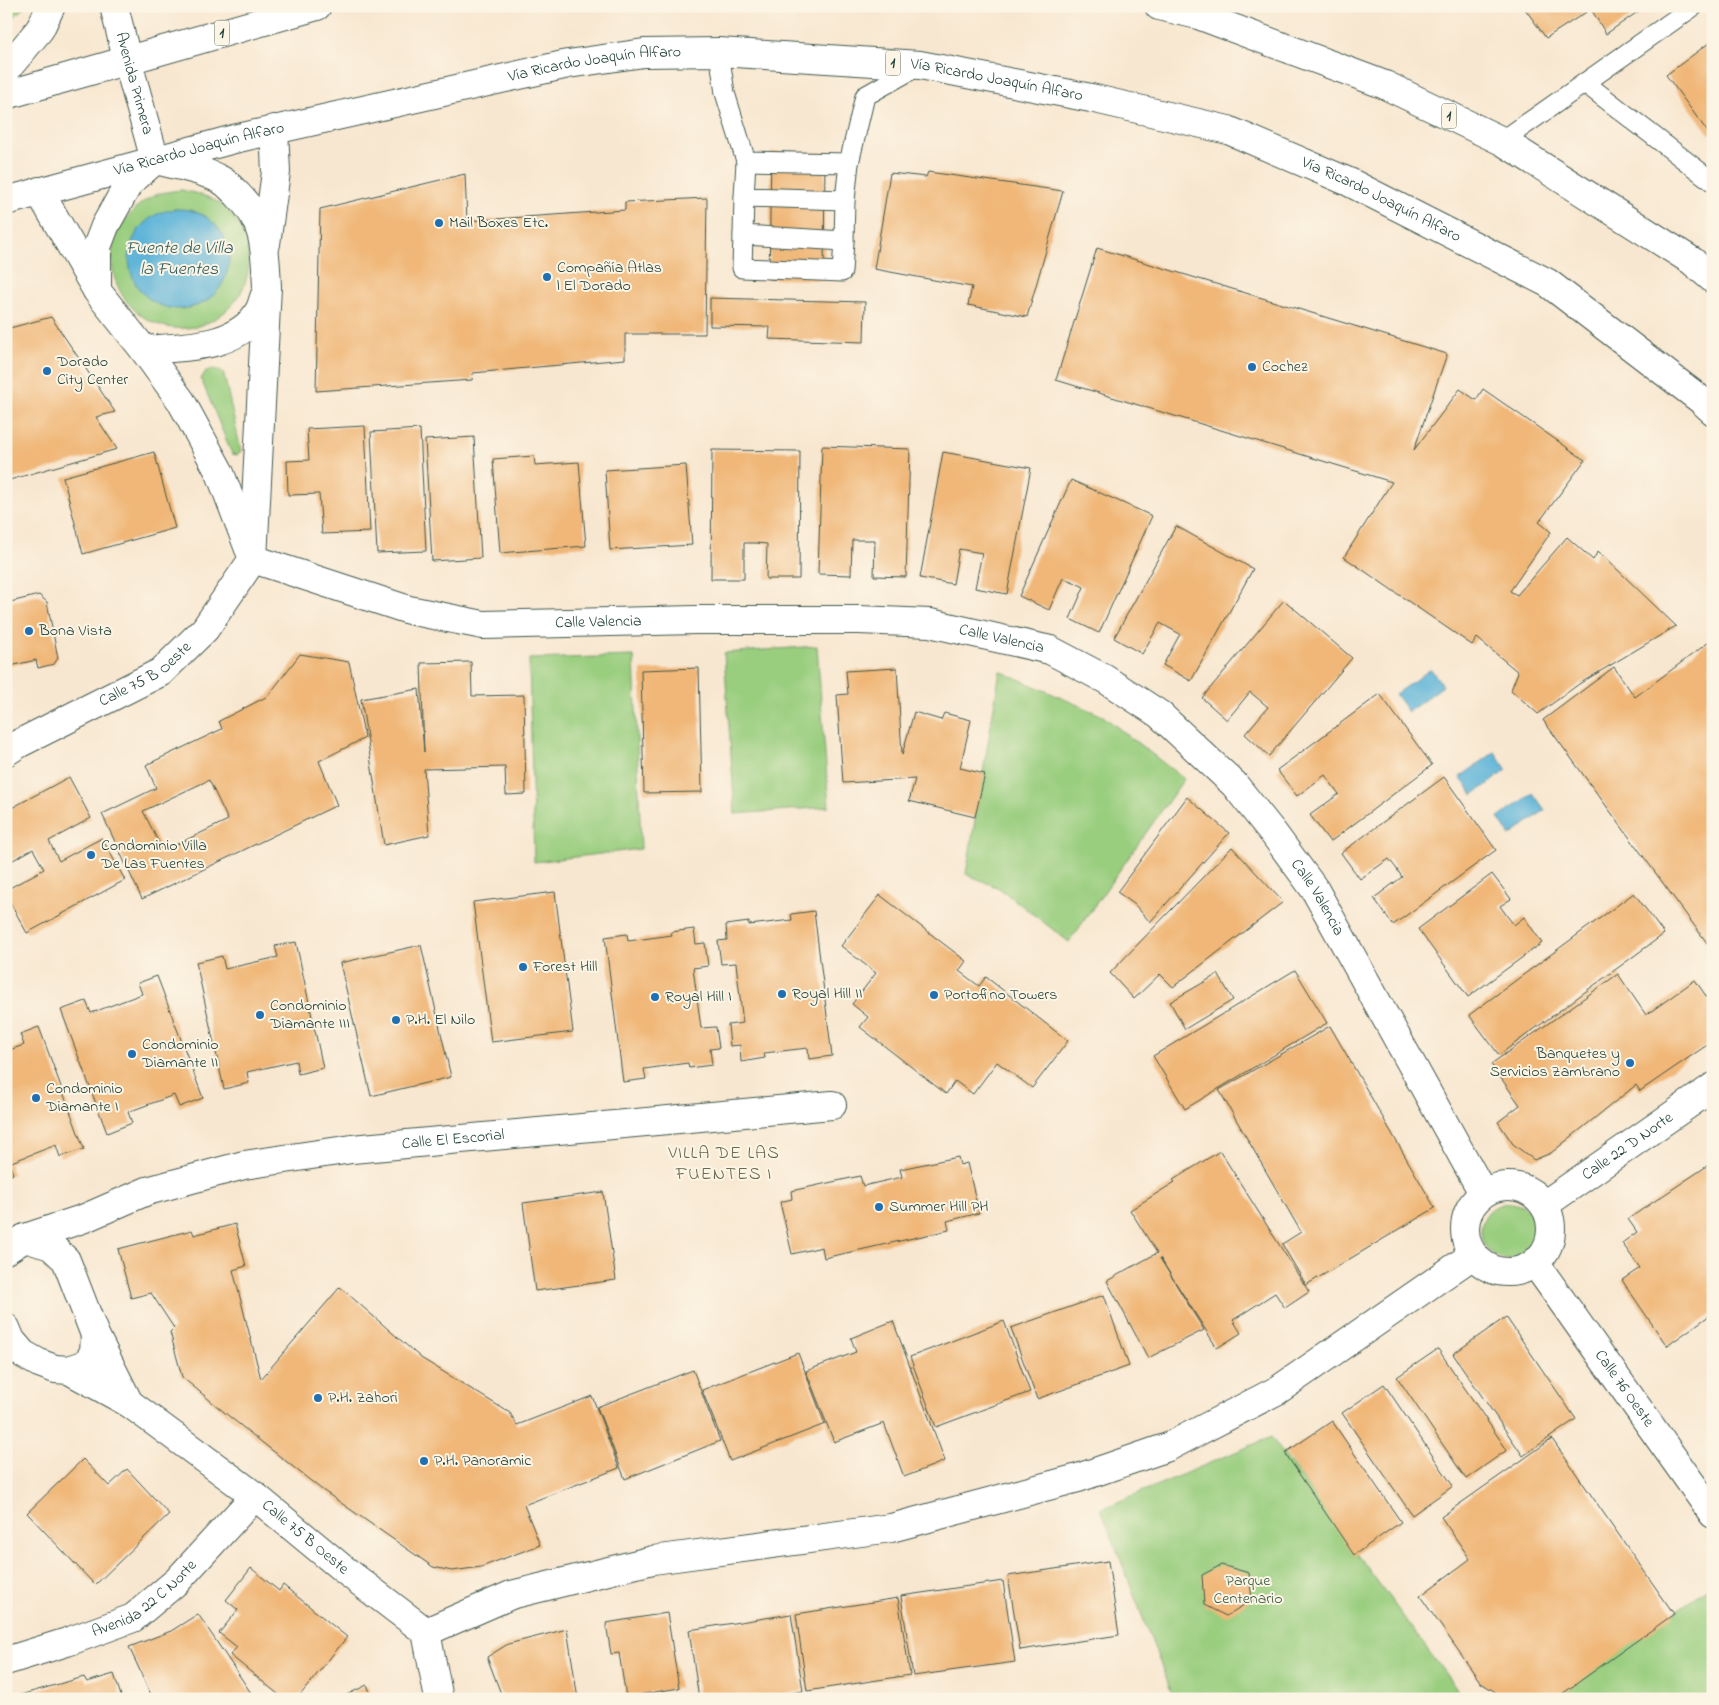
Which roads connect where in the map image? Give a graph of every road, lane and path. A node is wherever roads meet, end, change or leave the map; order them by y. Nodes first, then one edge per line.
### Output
1 (51, 6) edge
2 (114, 6) edge
3 (1159, 6) edge
4 (1694, 6) edge
5 (306, 7) edge
6 (719, 52) junction
7 (127, 59) junction
8 (920, 65) junction
9 (6, 70) edge
10 (1585, 83) junction
11 (6, 95) edge
12 (274, 129) junction
13 (1502, 141) junction
14 (154, 160) junction
15 (746, 161) junction
16 (849, 163) junction
17 (1713, 182) edge
18 (39, 191) junction
19 (744, 197) junction
20 (845, 200) junction
21 (6, 201) edge
22 (743, 235) junction
23 (844, 242) junction
24 (265, 248) junction
25 (1713, 279) edge
26 (267, 287) junction
27 (97, 291) junction
28 (144, 350) junction
29 (1713, 411) edge
30 (253, 559) junction
31 (6, 752) edge
32 (1713, 1087) edge
33 (832, 1105) dead end
34 (1483, 1193) junction
35 (1544, 1205) junction
36 (84, 1218) junction
37 (16, 1244) edge
38 (1473, 1255) junction
39 (66, 1260) junction
40 (1535, 1264) junction
41 (6, 1328) edge
42 (95, 1335) junction
43 (69, 1370) junction
44 (129, 1403) junction
45 (255, 1496) junction
46 (1713, 1514) edge
47 (426, 1632) junction
48 (6, 1662) edge
49 (439, 1699) edge

1 - 9 street
2 - 7 street, Avenida Primera
3 - 13 street, 1
4 - 10 lane
5 - 7 street, 1
6 - 8 street, Vía Ricardo Joaquín Alfaro / 1
6 - 12 street, Vía Ricardo Joaquín Alfaro / 1
6 - 15 lane
7 - 11 street, 1
7 - 14 street, Avenida Primera
8 - 16 lane
8 - 29 street, Vía Ricardo Joaquín Alfaro / 1
10 - 13 lane
10 - 17 lane
12 - 14 street, Vía Ricardo Joaquín Alfaro / 1
12 - 24 street
13 - 25 street, 1
14 - 18 street, Vía Ricardo Joaquín Alfaro / 1
14 - 24 street
14 - 27 street
15 - 16 lane
15 - 19 lane
16 - 20 lane
18 - 21 street, Vía Ricardo Joaquín Alfaro / 1
18 - 27 street
19 - 20 lane
19 - 22 lane
20 - 23 lane
22 - 23 lane
22 - 23 lane
24 - 26 street
26 - 28 street
26 - 30 street
27 - 28 street
28 - 30 street
30 - 31 street, Calle 75 B Oeste
30 - 34 street, Calle Valencia
32 - 35 street, Calle 22 D Norte
33 - 36 street, Calle El Escorial
34 - 35 street
34 - 38 street
35 - 40 street
36 - 37 street, Calle El Escorial
36 - 39 street
37 - 39 street
38 - 40 street
38 - 47 street
39 - 42 street, Calle 75 B Oeste
40 - 46 street, Calle 76 Oeste
41 - 43 street, Calle 75 B Oeste
42 - 43 street
42 - 44 street, Calle 75 B Oeste
43 - 44 street, Calle 75 B Oeste
44 - 45 street, Calle 75 B Oeste
45 - 47 street, Calle 75 B Oeste
45 - 48 street, Avenida 22 C Norte
47 - 49 street

